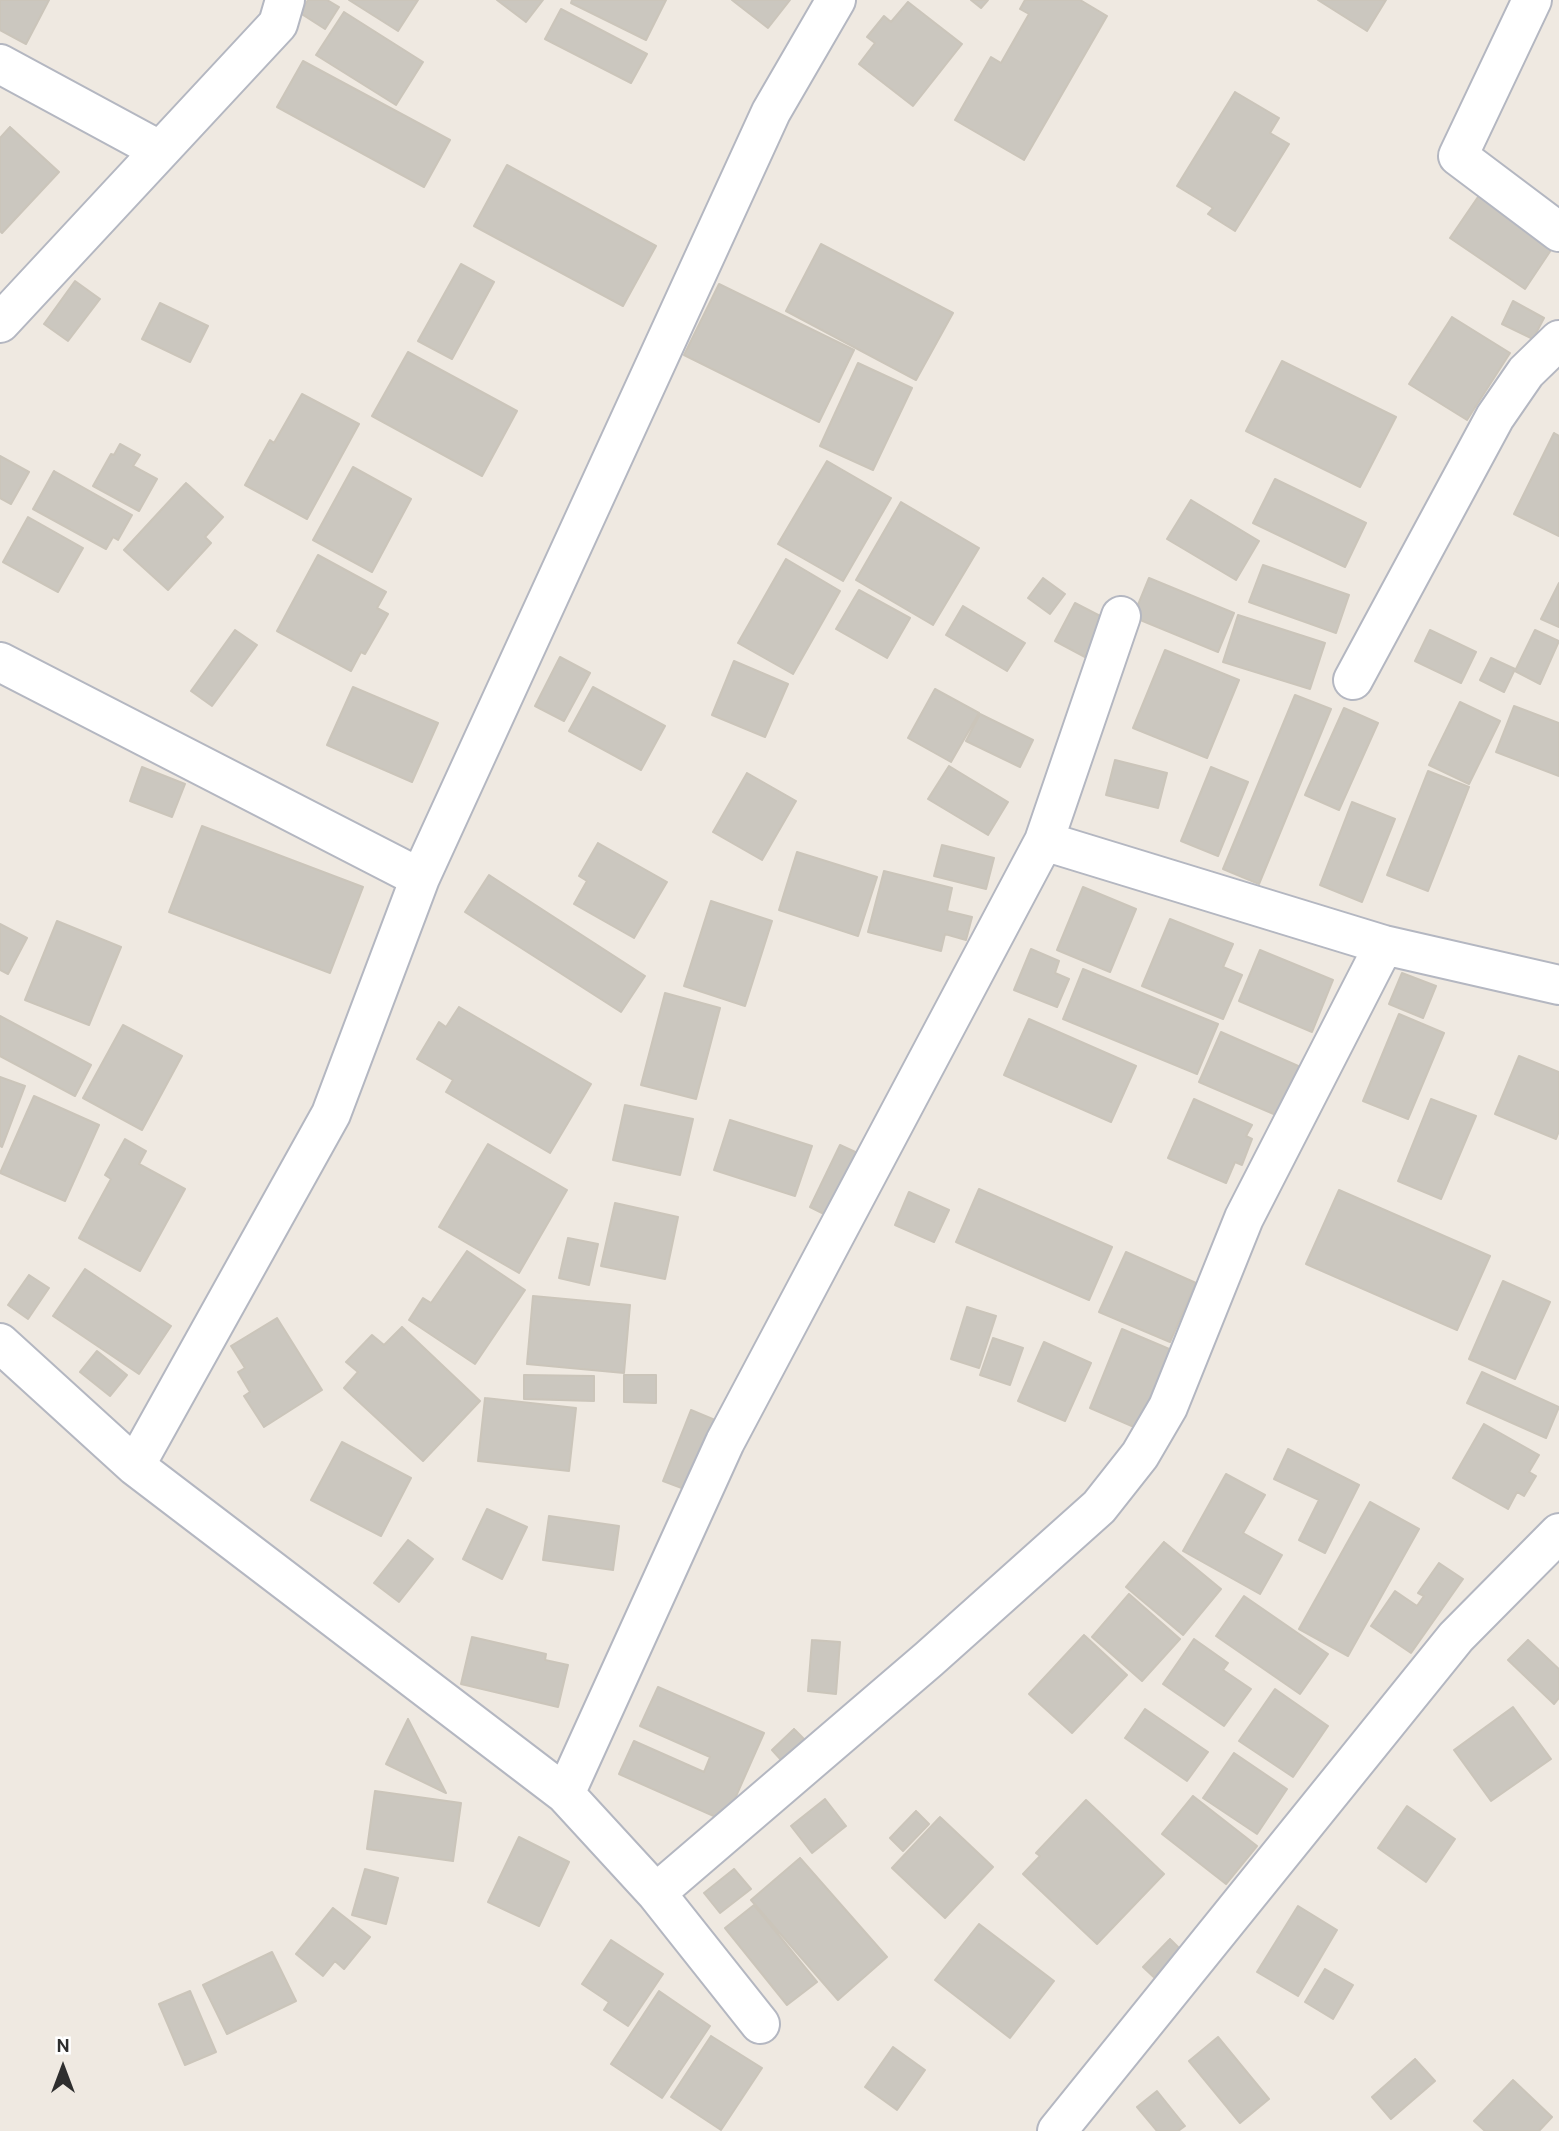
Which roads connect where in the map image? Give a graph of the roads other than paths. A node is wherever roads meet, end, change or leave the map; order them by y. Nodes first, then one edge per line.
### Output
1 (285, 0) edge
2 (836, 0) edge
3 (1532, 0) edge
4 (0, 64) edge
5 (159, 150) junction
6 (1559, 232) edge
7 (0, 323) edge
8 (1559, 340) edge
9 (1121, 616) dead end
10 (0, 662) edge
11 (1353, 680) dead end
12 (1044, 841) junction
13 (420, 878) junction
14 (1384, 945) junction
15 (1559, 985) edge
16 (0, 1343) edge
17 (135, 1466) junction
18 (1559, 1533) edge
19 (565, 1794) junction
20 (656, 1893) junction
21 (760, 2024) dead end
22 (1057, 2131) edge

1 - 5 street
2 - 13 street
3 - 6 street
4 - 5 street
5 - 7 street
8 - 11 street
9 - 12 street
10 - 13 street
12 - 14 street
12 - 19 street
13 - 17 street
14 - 15 street
14 - 20 street
16 - 17 street
17 - 19 street
18 - 22 street
19 - 20 street
20 - 21 street

